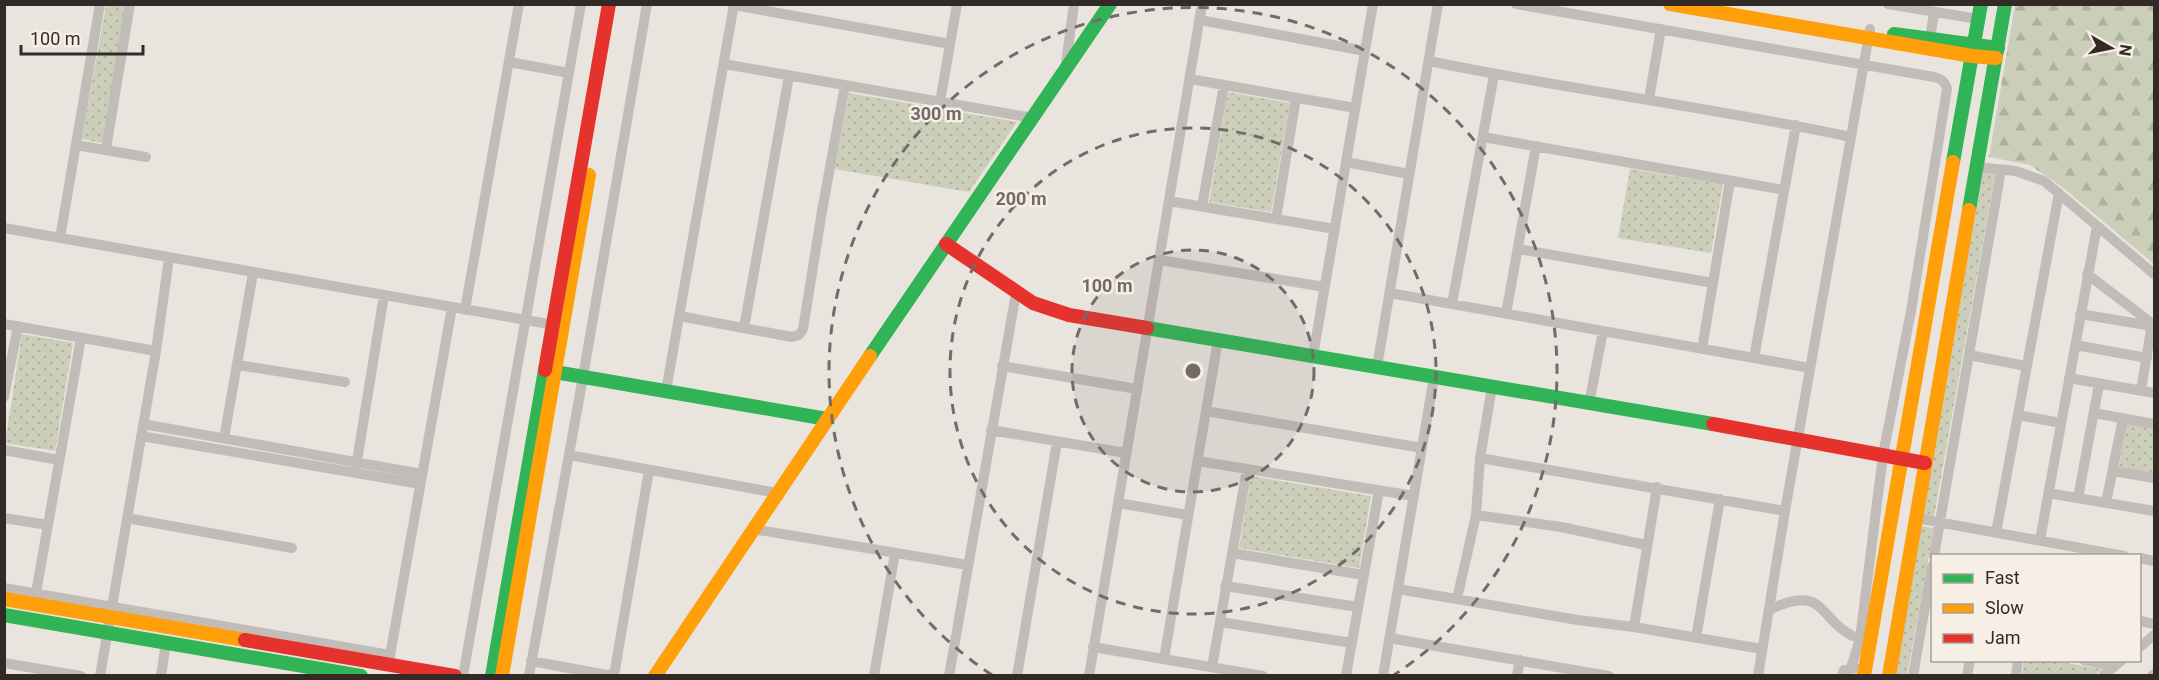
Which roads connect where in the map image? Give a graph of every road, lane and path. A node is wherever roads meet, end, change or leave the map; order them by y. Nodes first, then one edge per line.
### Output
1 (100, 4) edge
2 (130, 4) edge
3 (519, 4) edge
4 (581, 4) edge
5 (609, 4) edge
6 (618, 4) edge
7 (647, 4) edge
8 (957, 4) edge
9 (1074, 4) edge
10 (1110, 4) edge
11 (1202, 4) edge
12 (1373, 4) edge
13 (1438, 4) edge
14 (1516, 4) edge
15 (1670, 4) edge
16 (1724, 4) edge
17 (1888, 4) edge
18 (1963, 4) edge
19 (1981, 4) edge
20 (2005, 4) edge
21 (734, 5) edge
22 (1934, 12) junction
23 (1961, 16) junction
24 (1978, 19) junction
25 (1200, 20) junction
26 (1661, 29) junction
27 (1869, 34) junction
28 (1930, 39) junction
29 (950, 45) junction
30 (1365, 51) junction
31 (1973, 51) junction
32 (1997, 53) junction
33 (1429, 61) junction
34 (509, 62) junction
35 (724, 64) junction
36 (1864, 64) junction
37 (1064, 72) junction
38 (569, 74) junction
39 (1494, 75) junction
40 (789, 76) junction
41 (1190, 79) junction
42 (1224, 85) junction
43 (845, 86) junction
44 (1296, 98) junction
45 (1649, 99) junction
46 (940, 102) junction
47 (1355, 108) junction
48 (1033, 118) junction
49 (1796, 125) junction
50 (1483, 137) junction
51 (1851, 137) junction
52 (76, 145) junction
53 (1536, 146) junction
54 (106, 149) junction
55 (146, 157) dead end
56 (1346, 162) junction
57 (1977, 166) junction
58 (2001, 170) junction
59 (1409, 174) junction
60 (1730, 181) junction
61 (1784, 190) junction
62 (2059, 193) junction
63 (1169, 201) junction
64 (1202, 206) junction
65 (1276, 219) junction
66 (2097, 226) junction
67 (4, 228) edge
68 (1335, 229) junction
69 (60, 238) junction
70 (946, 244) junction
71 (1518, 249) junction
72 (169, 258) junction
73 (1159, 260) junction
74 (253, 273) junction
75 (2087, 274) junction
76 (2154, 274) edge
77 (1713, 283) junction
78 (1325, 287) junction
79 (1016, 293) junction
80 (1390, 293) junction
81 (384, 295) junction
82 (1452, 304) junction
83 (452, 307) junction
84 (465, 310) junction
85 (1506, 314) junction
86 (2080, 314) junction
87 (679, 316) junction
88 (525, 319) junction
89 (4, 324) edge
90 (2153, 325) edge
91 (18, 326) junction
92 (558, 326) junction
93 (744, 328) junction
94 (1147, 328) junction
95 (1603, 331) junction
96 (81, 338) junction
97 (1218, 340) junction
98 (2074, 345) junction
99 (1702, 349) junction
100 (156, 351) junction
101 (1969, 355) junction
102 (1313, 356) junction
103 (1754, 358) junction
104 (2146, 358) junction
105 (238, 365) junction
106 (1002, 366) junction
107 (2026, 366) junction
108 (1377, 367) junction
109 (1810, 368) junction
110 (555, 372) junction
111 (584, 377) junction
112 (1434, 377) junction
113 (2069, 378) junction
114 (345, 382) dead end
115 (2099, 384) junction
116 (1492, 387) junction
117 (1137, 389) junction
118 (666, 391) junction
119 (2141, 391) junction
120 (2154, 393) edge
121 (4, 397) edge
122 (1589, 404) junction
123 (1206, 411) junction
124 (2094, 413) junction
125 (2018, 415) junction
126 (2123, 418) junction
127 (826, 420) junction
128 (2061, 423) junction
129 (2154, 423) edge
130 (143, 424) junction
131 (991, 430) junction
132 (141, 436) junction
133 (224, 438) junction
134 (1797, 438) junction
135 (1057, 442) junction
136 (1422, 448) junction
137 (4, 450) edge
138 (1126, 453) junction
139 (569, 455) junction
140 (1883, 455) junction
141 (1480, 458) junction
142 (1902, 459) junction
143 (59, 460) junction
144 (1198, 461) junction
145 (1925, 463) junction
146 (355, 467) junction
147 (1247, 469) junction
148 (649, 470) junction
149 (2113, 471) junction
150 (2154, 478) edge
151 (421, 479) junction
152 (1657, 487) junction
153 (1379, 490) junction
154 (777, 493) junction
155 (2048, 493) junction
156 (1414, 496) junction
157 (2078, 498) junction
158 (1720, 499) junction
159 (1118, 503) junction
160 (2106, 503) junction
161 (1785, 510) junction
162 (2154, 511) edge
163 (1188, 515) junction
164 (1476, 515) junction
165 (4, 518) edge
166 (127, 518) junction
167 (1916, 518) junction
168 (1940, 522) junction
169 (48, 525) junction
170 (753, 529) junction
171 (1996, 533) junction
172 (2040, 540) junction
173 (1646, 545) junction
174 (292, 548) dead end
175 (895, 553) junction
176 (1232, 553) junction
177 (1934, 554) edge
178 (2118, 554) edge
179 (968, 565) junction
180 (1364, 575) junction
181 (1931, 582) edge
182 (1226, 586) junction
183 (4, 588) edge
184 (1398, 589) junction
185 (36, 593) junction
186 (4, 598) edge
187 (1457, 599) junction
188 (1358, 607) junction
189 (1769, 610) junction
190 (111, 611) junction
191 (4, 615) edge
192 (1220, 622) junction
193 (1634, 627) junction
194 (107, 633) junction
195 (2154, 635) edge
196 (1389, 638) junction
197 (1696, 639) junction
198 (1860, 639) junction
199 (166, 642) junction
200 (285, 642) junction
201 (1352, 643) junction
202 (2141, 645) edge
203 (1093, 647) junction
204 (1762, 649) junction
205 (1164, 659) junction
206 (389, 660) junction
207 (1520, 660) junction
208 (531, 661) junction
209 (283, 662) junction
210 (4, 663) edge
211 (2119, 663) edge
212 (1212, 667) junction
213 (28, 671) edge
214 (1860, 671) edge
215 (1567, 672) edge
216 (1241, 674) edge
217 (81, 675) edge
218 (100, 675) edge
219 (160, 675) edge
220 (361, 675) edge
221 (455, 675) edge
222 (463, 675) edge
223 (492, 675) edge
224 (502, 675) edge
225 (529, 675) edge
226 (654, 675) edge
227 (874, 675) edge
228 (949, 675) edge
229 (1017, 675) edge
230 (1089, 675) edge
231 (1263, 675) edge
232 (1346, 675) edge
233 (1383, 675) edge
234 (1517, 675) edge
235 (1609, 675) edge
236 (1758, 675) edge
237 (1842, 675) edge
238 (1889, 675) edge
239 (1913, 675) edge
240 (2103, 675) edge

1 - 52 street
2 - 54 street
3 - 34 street
4 - 38 street
5 - 92 street
6 - 92 street
7 - 111 street
8 - 29 street
9 - 37 street
10 - 37 street
11 - 25 street
12 - 30 street
13 - 33 street
14 - 26 street
15 - 27 street
16 - 27 street
17 - 22 street
18 - 23 street
19 - 24 street
20 - 32 street
21 - 29 street
21 - 35 street
22 - 23 street
22 - 28 street
23 - 24 street
24 - 31 street
25 - 30 street
25 - 41 street
26 - 36 street
26 - 45 street
27 - 28 street
27 - 31 street
27 - 36 street
28 - 31 street
29 - 46 street
30 - 47 street
31 - 32 street
31 - 142 street
32 - 57 street
33 - 39 street
33 - 59 street
34 - 38 street
34 - 84 street
35 - 40 street
35 - 87 street
36 - 51 street
36 - 140 street
37 - 48 street
38 - 88 street
39 - 45 street
39 - 50 street
40 - 43 street
40 - 93 street
41 - 42 street
41 - 63 street
42 - 44 street
42 - 64 street
43 - 46 street
43 - 93 street
44 - 47 street
44 - 65 street
45 - 49 street
46 - 48 street
47 - 56 street
48 - 70 street
49 - 51 street
49 - 61 street
50 - 53 street
50 - 82 street
51 - 109 street
52 - 54 street
52 - 69 street
53 - 60 street
53 - 71 street
54 - 55 street
56 - 59 street
56 - 68 street
57 - 58 street
57 - 145 street
58 - 62 street
58 - 101 street
59 - 80 street
60 - 61 street
60 - 77 street
61 - 103 street
62 - 66 street
62 - 107 street
63 - 64 street
63 - 73 street
64 - 65 street
65 - 68 street
66 - 75 street
66 - 76 street
67 - 69 street
68 - 78 street
69 - 72 street
70 - 79 street
70 - 127 street
71 - 77 street
71 - 85 street
72 - 74 street
72 - 100 street
73 - 78 street
73 - 94 street
74 - 81 street
74 - 105 street
75 - 86 street
75 - 90 street
77 - 99 street
78 - 102 street
79 - 94 street
79 - 106 street
80 - 82 street
80 - 108 street
81 - 83 street
81 - 146 street
82 - 85 street
83 - 84 street
83 - 151 street
84 - 88 street
85 - 95 street
86 - 90 street
86 - 98 street
87 - 93 street
87 - 118 street
88 - 92 street
88 - 222 street
89 - 91 street
90 - 104 street
91 - 96 street
91 - 121 street
92 - 110 street
92 - 223 street
94 - 97 street
94 - 117 street
95 - 99 street
95 - 122 street
96 - 100 street
96 - 143 street
97 - 102 street
97 - 123 street
98 - 104 street
98 - 113 street
99 - 103 street
100 - 130 street
101 - 107 street
101 - 168 street
102 - 108 street
103 - 109 street
104 - 119 street
105 - 114 street
105 - 133 street
106 - 117 street
106 - 131 street
107 - 125 street
108 - 112 street
109 - 134 street
110 - 111 street
110 - 224 street
111 - 118 street
111 - 139 street
112 - 116 street
112 - 136 street
113 - 115 street
113 - 128 street
115 - 119 street
115 - 124 street
116 - 122 street
116 - 141 street
117 - 138 street
118 - 127 street
119 - 120 street
122 - 134 street
123 - 136 street
123 - 144 street
124 - 126 street
124 - 157 street
125 - 128 street
125 - 171 street
126 - 129 street
126 - 149 street
127 - 154 street
128 - 155 street
130 - 132 street
130 - 133 street
131 - 135 street
131 - 179 street
132 - 146 street
132 - 166 street
133 - 146 street
134 - 140 street
134 - 161 street
135 - 138 street
135 - 229 street
136 - 156 street
137 - 143 street
138 - 159 street
139 - 148 street
139 - 208 street
140 - 142 street
140 - 198 street
141 - 152 street
141 - 164 street
142 - 145 street
142 - 214 street
143 - 169 street
144 - 147 street
144 - 163 street
145 - 167 street
146 - 151 street
147 - 153 street
147 - 176 street
148 - 154 street
148 - 208 street
149 - 150 street
149 - 160 street
151 - 206 street
152 - 158 street
152 - 173 street
153 - 156 street
153 - 180 street
154 - 170 street
155 - 157 street
155 - 172 street
156 - 184 street
157 - 160 street
158 - 161 street
158 - 197 street
159 - 163 street
159 - 203 street
160 - 162 street
161 - 189 street
163 - 205 street
164 - 173 street
164 - 187 street
165 - 169 street
166 - 174 street
166 - 190 street
167 - 168 street
167 - 238 street
168 - 171 street
168 - 177 street
169 - 185 street
170 - 175 street
170 - 226 street
171 - 172 street
172 - 178 street
173 - 193 street
175 - 179 street
175 - 227 street
176 - 180 street
176 - 182 street
179 - 228 street
180 - 188 street
181 - 239 street
182 - 188 street
182 - 192 street
183 - 185 street
184 - 187 street
184 - 196 street
185 - 190 street
186 - 190 street
187 - 193 street
188 - 201 street
189 - 198 street
189 - 204 street
190 - 194 street
190 - 200 street
191 - 194 street
192 - 201 street
192 - 212 street
193 - 197 street
194 - 199 street
194 - 218 street
195 - 202 street
196 - 207 street
196 - 233 street
197 - 204 street
198 - 214 street
199 - 209 street
199 - 219 street
200 - 206 street
200 - 209 street
201 - 232 street
203 - 205 street
203 - 230 street
204 - 236 street
205 - 212 street
206 - 221 street
207 - 215 street
207 - 234 street
208 - 225 street
209 - 220 street
210 - 213 street
211 - 240 street
212 - 216 street
213 - 217 street
214 - 237 street
215 - 235 street
216 - 231 street

